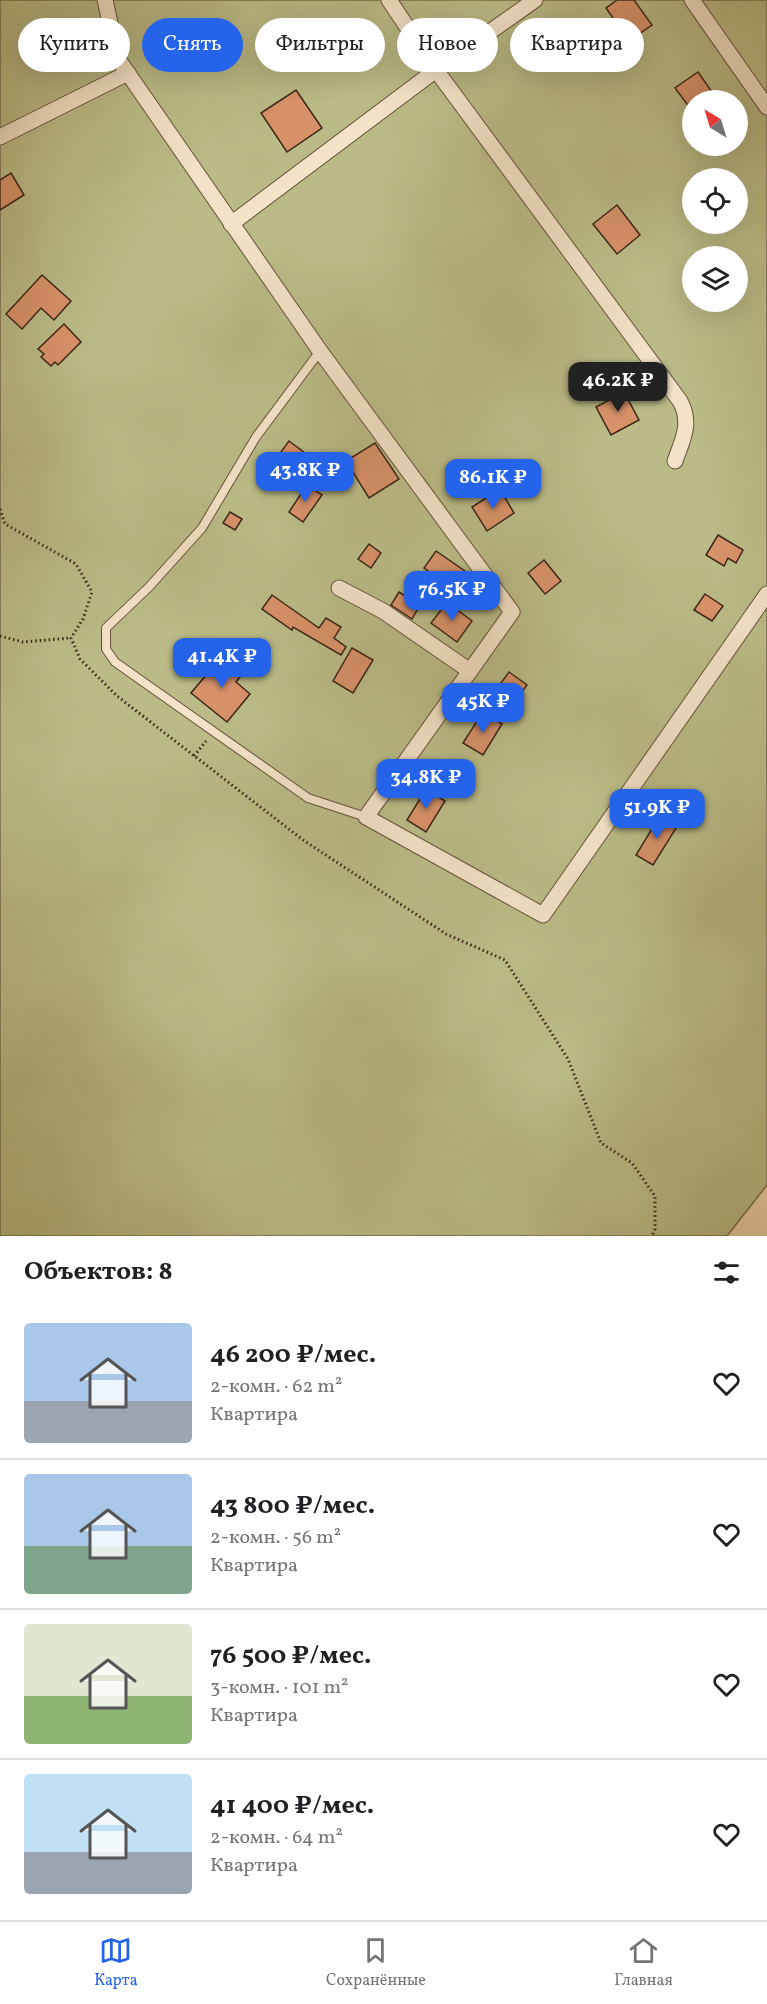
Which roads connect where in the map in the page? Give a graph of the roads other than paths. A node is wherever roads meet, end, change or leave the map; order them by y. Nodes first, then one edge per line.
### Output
1 (105, 0) edge
2 (389, 0) edge
3 (535, 0) edge
4 (692, 0) edge
5 (401, 18) edge
6 (498, 26) edge
7 (433, 72) edge
8 (437, 72) edge
9 (128, 73) junction
10 (767, 107) edge
11 (0, 137) edge
12 (231, 224) junction
13 (320, 351) junction
14 (675, 461) dead end
15 (339, 588) dead end
16 (767, 594) edge
17 (470, 671) junction
18 (366, 817) junction

1 - 9 street
2 - 5 street
3 - 6 street
4 - 10 street
7 - 12 street
8 - 14 street
9 - 11 street
9 - 12 street
12 - 13 street
13 - 17 street
13 - 18 lane
15 - 17 street
16 - 18 street
17 - 18 street

